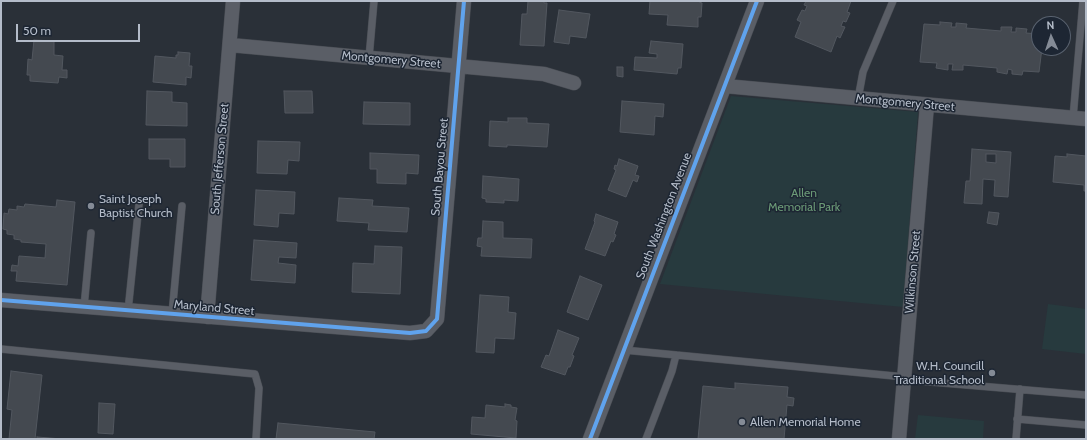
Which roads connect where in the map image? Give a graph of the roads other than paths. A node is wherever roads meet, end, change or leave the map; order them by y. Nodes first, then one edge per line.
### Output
1 (233, 1) edge
2 (374, 1) edge
3 (464, 1) edge
4 (757, 1) edge
5 (893, 1) edge
6 (1083, 1) edge
7 (230, 45) junction
8 (369, 58) junction
9 (459, 66) junction
10 (574, 83) dead end
11 (724, 86) junction
12 (858, 99) junction
13 (927, 105) junction
14 (1079, 118) edge
15 (139, 204) dead end
16 (182, 206) dead end
17 (91, 233) dead end
18 (1, 300) edge
19 (84, 307) junction
20 (128, 311) junction
21 (172, 314) junction
22 (206, 317) junction
23 (426, 331) joint
24 (1, 350) edge
25 (624, 350) junction
26 (676, 355) junction
27 (905, 377) junction
28 (1020, 389) junction
29 (1086, 395) edge
30 (1017, 419) junction
31 (1086, 425) edge
32 (256, 439) edge
33 (590, 439) edge
34 (646, 439) edge
35 (899, 439) edge
36 (1016, 439) edge

1 - 7 street, South Jefferson Street
2 - 8 lane
3 - 9 street, South Bayou Street
4 - 11 street, South Washington Avenue
5 - 12 lane
6 - 14 lane
7 - 8 street, Montgomery Street
7 - 22 street, South Jefferson Street
8 - 9 street, Montgomery Street
9 - 10 street, Montgomery Street
9 - 23 street, South Bayou Street
11 - 12 street, Montgomery Street
11 - 25 street, South Washington Avenue
12 - 13 street, Montgomery Street
13 - 14 street, Montgomery Street
13 - 27 street, Wilkinson Street
15 - 20 lane
16 - 21 lane
17 - 19 lane
18 - 19 street, Maryland Street
19 - 20 street, Maryland Street
20 - 21 street, Maryland Street
21 - 22 street, Maryland Street
22 - 23 street, Maryland Street
24 - 32 lane
25 - 26 lane
25 - 33 street, South Washington Avenue
26 - 27 lane
26 - 34 lane
27 - 28 lane
27 - 35 street, Wilkinson Street
28 - 29 lane
28 - 30 lane
30 - 31 lane
30 - 36 lane

